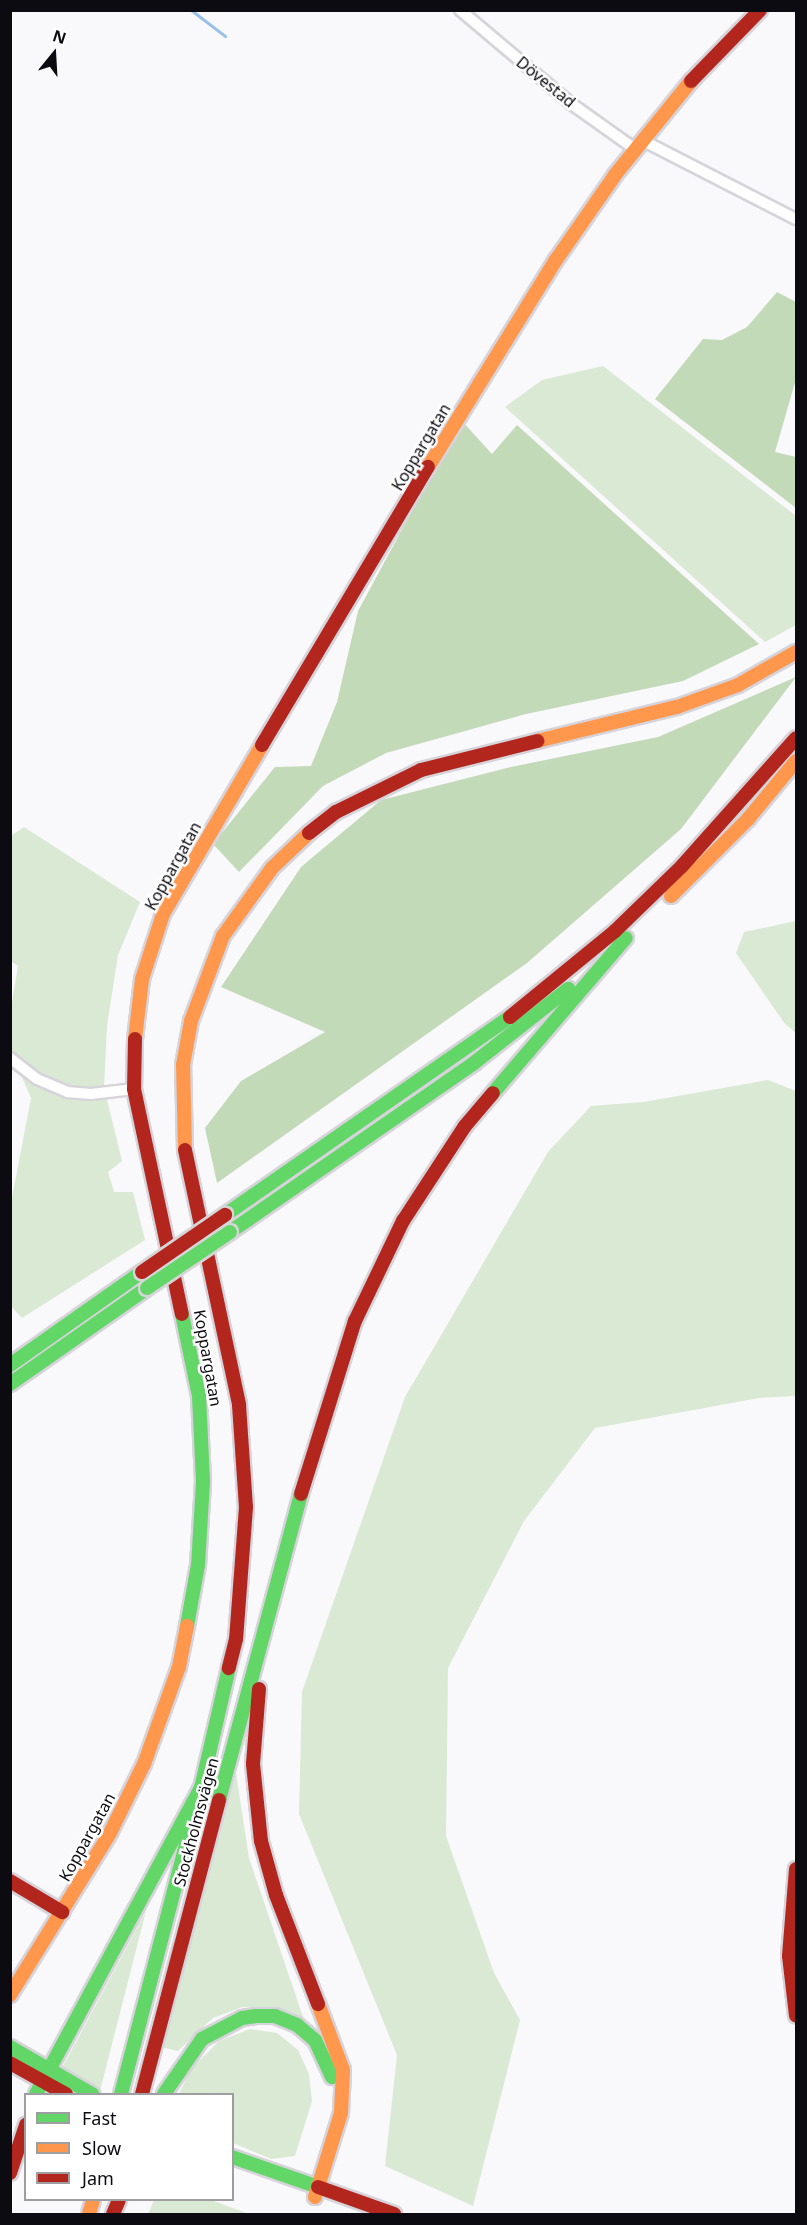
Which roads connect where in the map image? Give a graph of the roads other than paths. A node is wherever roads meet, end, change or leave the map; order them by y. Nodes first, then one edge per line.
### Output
1 (460, 10) edge
2 (760, 10) edge
3 (639, 145) junction
4 (796, 219) edge
5 (796, 652) edge
6 (796, 738) edge
7 (796, 760) edge
8 (626, 938) junction
9 (10, 1058) edge
10 (134, 1089) junction
11 (43, 1341) junction
12 (10, 1359) edge
13 (10, 1365) edge
14 (10, 1384) edge
15 (265, 1626) junction
16 (201, 1788) junction
17 (796, 1869) edge
18 (10, 1881) edge
19 (62, 1912) junction
20 (10, 1995) edge
21 (796, 2016) edge
22 (10, 2048) edge
23 (10, 2064) edge
24 (45, 2075) junction
25 (36, 2093) edge
26 (65, 2093) edge
27 (90, 2093) edge
28 (121, 2093) edge
29 (142, 2093) edge
30 (165, 2093) edge
31 (24, 2131) edge
32 (234, 2158) edge
33 (234, 2170) edge
34 (10, 2174) edge
35 (310, 2190) junction
36 (373, 2214) edge
37 (394, 2214) edge

1 - 3 street, Dövestad
2 - 3 main road, Koppargatan
3 - 4 street, Dövestad
3 - 10 main road, Koppargatan
5 - 16 main road
6 - 11 main road, bridge
7 - 8 main road
8 - 14 main road, bridge
8 - 15 main road, Stockholmsvägen
9 - 10 street
10 - 19 main road, Koppargatan
11 - 12 main road
11 - 13 main road
15 - 29 main road, Stockholmsvägen
15 - 35 main road
16 - 24 main road
16 - 28 main road, Stockholmsvägen
17 - 21 main road
18 - 19 main road
19 - 20 main road, Koppargatan
22 - 24 main road
23 - 24 main road
24 - 25 main road
24 - 26 main road
24 - 27 main road
30 - 35 main road
31 - 34 main road
32 - 35 main road
33 - 35 main road
35 - 36 main road
35 - 37 main road

